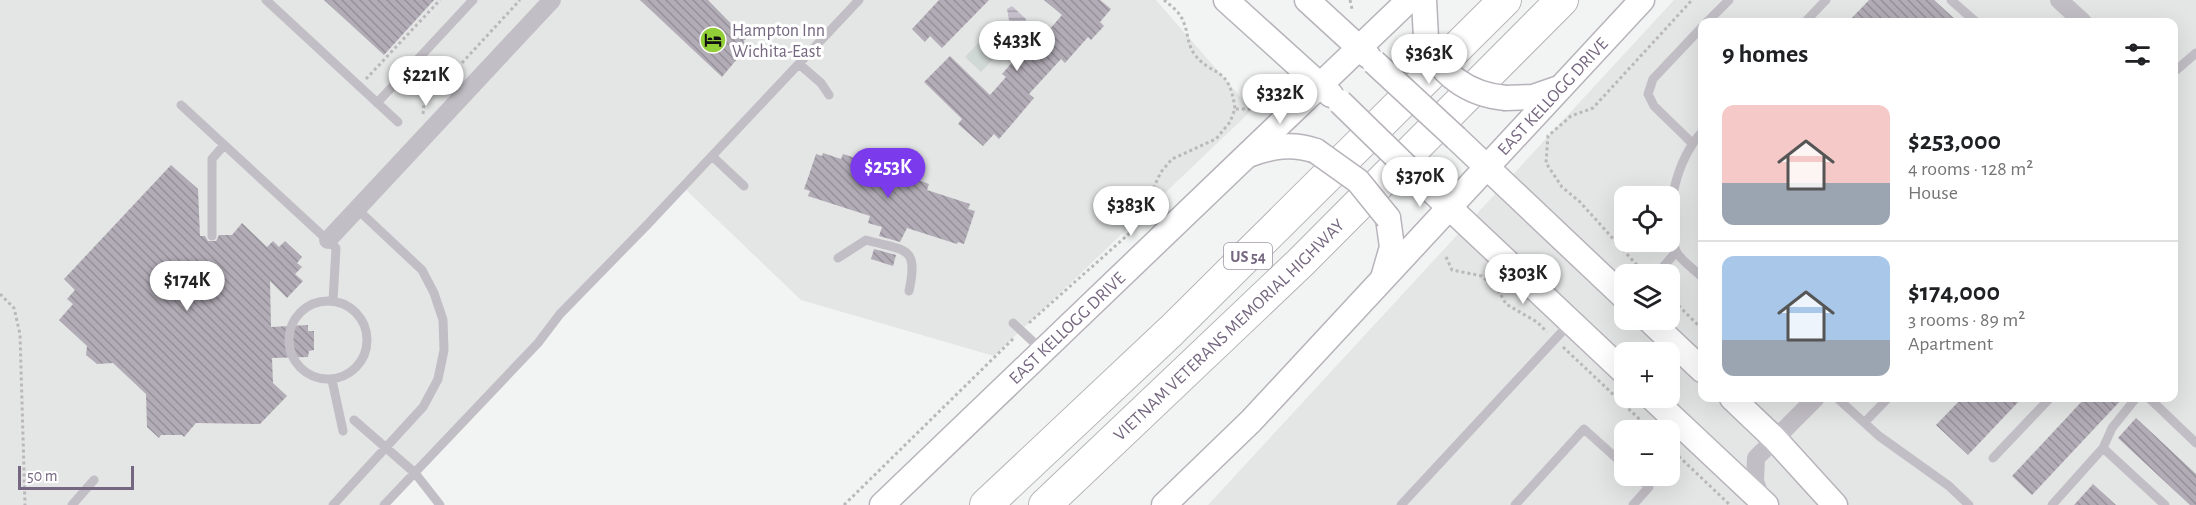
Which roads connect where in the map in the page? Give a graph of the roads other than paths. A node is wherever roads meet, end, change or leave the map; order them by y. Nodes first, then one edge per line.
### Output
1 (266, 0) edge
2 (473, 0) edge
3 (552, 0) edge
4 (859, 0) edge
5 (1226, 0) edge
6 (1307, 0) edge
7 (1409, 0) edge
8 (1425, 0) edge
9 (1504, 0) edge
10 (1562, 0) edge
11 (1642, 0) edge
12 (1729, 0) edge
13 (1826, 0) edge
14 (1952, 0) edge
15 (2059, 0) edge
16 (1711, 18) edge
17 (1809, 18) edge
18 (1972, 18) edge
19 (2079, 18) edge
20 (1698, 31) edge
21 (2196, 53) edge
22 (1366, 55) junction
23 (799, 64) junction
24 (2178, 69) edge
25 (1320, 85) junction
26 (1562, 87) junction
27 (829, 94) dead end
28 (377, 103) junction
29 (181, 105) dead end
30 (398, 122) dead end
31 (1698, 136) edge
32 (1692, 143) junction
33 (224, 145) junction
34 (712, 156) junction
35 (1245, 156) junction
36 (1488, 168) junction
37 (744, 186) dead end
38 (1675, 186) edge
39 (1451, 208) junction
40 (357, 209) junction
41 (212, 236) dead end
42 (328, 240) junction
43 (1676, 252) joint
44 (838, 258) dead end
45 (1666, 264) edge
46 (1698, 273) edge
47 (1381, 282) junction
48 (1614, 288) edge
49 (909, 291) dead end
50 (333, 301) junction
51 (1571, 321) junction
52 (1013, 323) dead end
53 (1660, 330) edge
54 (1043, 350) junction
55 (1614, 362) edge
56 (1698, 366) edge
57 (332, 380) junction
58 (1736, 402) edge
59 (1812, 402) edge
60 (1842, 402) edge
61 (1884, 402) edge
62 (2042, 402) edge
63 (2133, 402) edge
64 (2153, 402) edge
65 (1663, 408) edge
66 (354, 420) dead end
67 (1865, 422) junction
68 (343, 431) dead end
69 (1774, 438) junction
70 (2196, 443) edge
71 (386, 448) junction
72 (2103, 448) junction
73 (1614, 456) edge
74 (1993, 458) dead end
75 (415, 473) junction
76 (94, 480) dead end
77 (1647, 486) edge
78 (1764, 503) edge
79 (72, 505) edge
80 (333, 505) edge
81 (384, 505) edge
82 (440, 505) edge
83 (882, 505) edge
84 (986, 505) edge
85 (1045, 505) edge
86 (1164, 505) edge
87 (1401, 505) edge
88 (1515, 505) edge
89 (1634, 505) edge
90 (1835, 505) edge
91 (1969, 505) edge
92 (2052, 505) edge
93 (2166, 505) edge

1 - 28 lane
2 - 28 lane
3 - 40 street
4 - 23 lane
5 - 25 main road
6 - 22 main road
7 - 22 main road, EAST KELLOGG DRIVE
8 - 26 main road, bridge
9 - 84 highway, US 54
10 - 85 highway, VIETNAM VETERANS MEMORIAL HIGHWAY / US 54
11 - 26 main road, EAST KELLOGG DRIVE
12 - 16 lane
13 - 17 lane
14 - 18 lane
15 - 19 street
20 - 32 lane
21 - 24 lane
22 - 25 main road, EAST KELLOGG DRIVE
22 - 36 main road, bridge
23 - 27 lane
23 - 34 lane
25 - 35 main road, EAST KELLOGG DRIVE
25 - 39 main road, bridge
26 - 36 main road, EAST KELLOGG DRIVE
28 - 30 lane
29 - 33 lane
31 - 32 lane
32 - 38 lane
33 - 41 lane
33 - 42 lane
34 - 37 lane
34 - 75 lane
35 - 47 main road, bridge
35 - 54 main road, EAST KELLOGG DRIVE
36 - 39 main road, EAST KELLOGG DRIVE
36 - 48 main road
39 - 47 main road, EAST KELLOGG DRIVE
39 - 51 main road
40 - 42 street
40 - 71 lane
42 - 50 lane
43 - 45 lane
43 - 46 lane
44 - 49 lane
47 - 86 main road, EAST KELLOGG DRIVE
50 - 57 lane
50 - 57 lane
51 - 55 main road
51 - 87 lane
52 - 54 lane
53 - 56 main road
54 - 83 main road, EAST KELLOGG DRIVE
57 - 68 lane
58 - 69 main road
59 - 69 street
60 - 67 lane
61 - 67 lane
62 - 74 lane
63 - 72 lane
64 - 70 lane
65 - 78 main road
66 - 71 lane
67 - 91 lane
69 - 78 street
69 - 90 main road
71 - 75 lane
71 - 80 lane
72 - 92 lane
72 - 93 lane
73 - 88 lane
75 - 81 lane
75 - 82 lane
76 - 79 lane
77 - 89 lane

